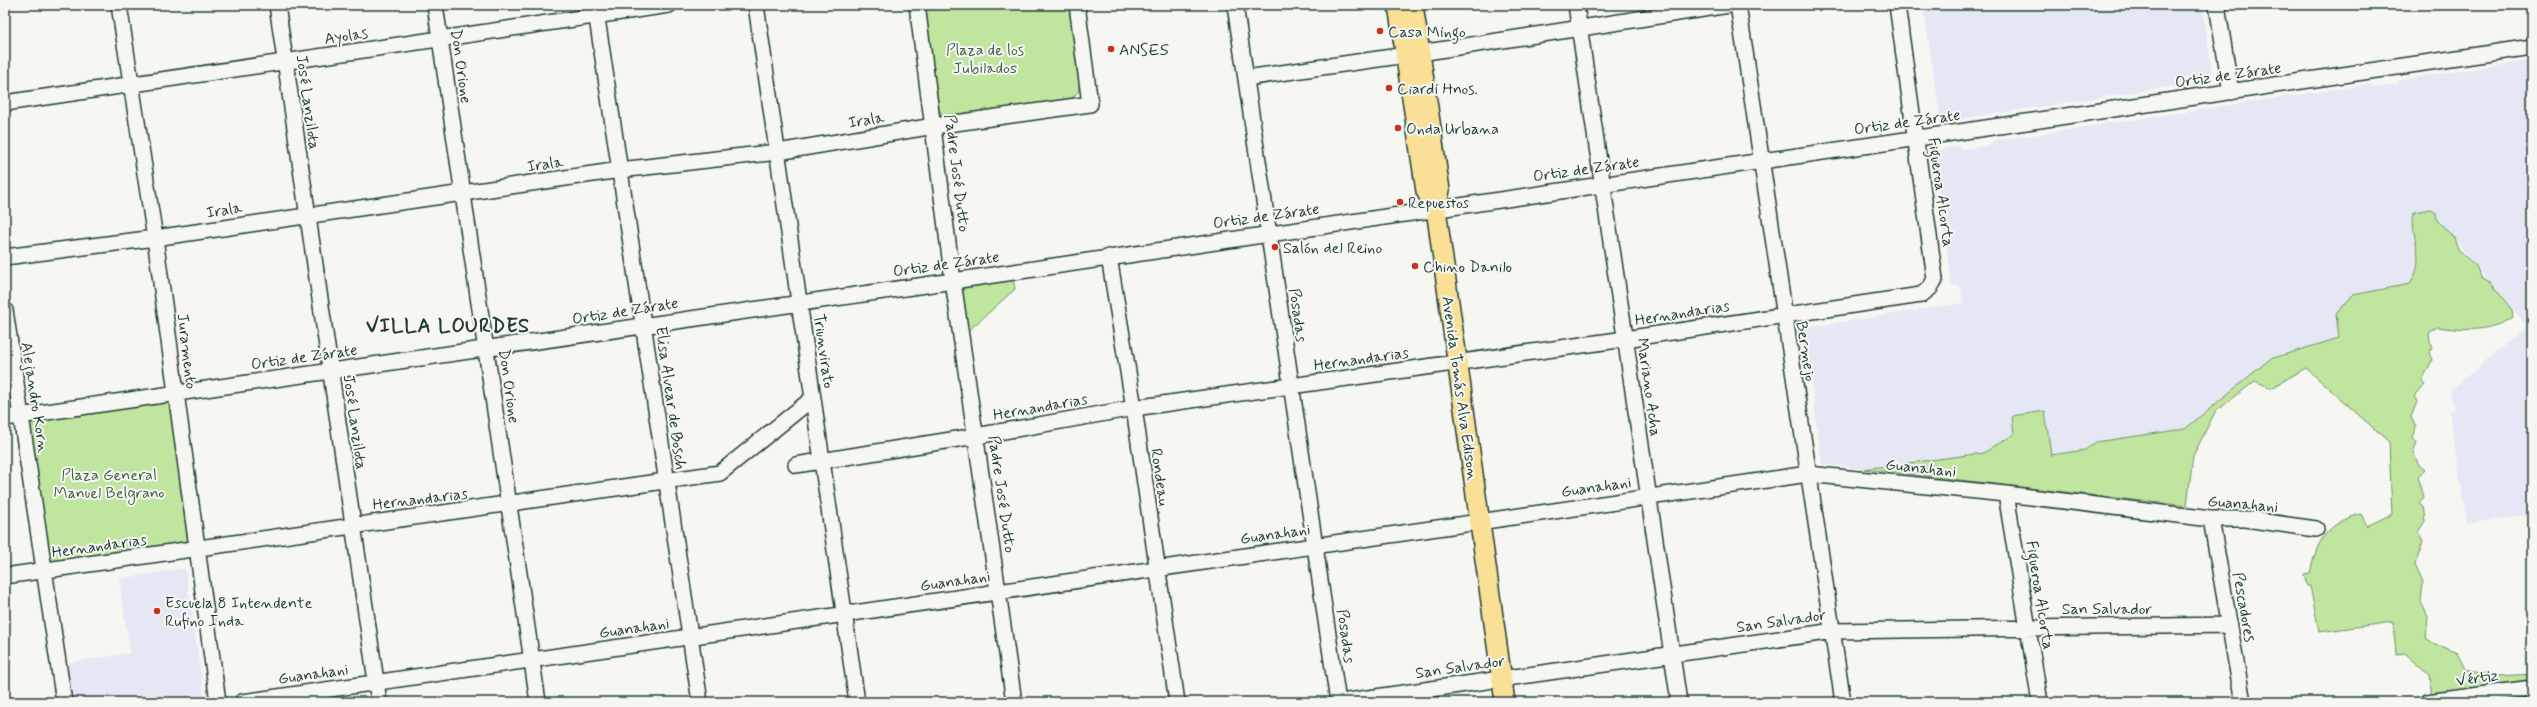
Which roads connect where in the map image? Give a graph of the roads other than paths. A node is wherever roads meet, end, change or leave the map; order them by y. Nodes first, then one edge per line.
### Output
1 (119, 5) edge
2 (277, 5) edge
3 (435, 5) edge
4 (669, 5) edge
5 (756, 5) edge
6 (917, 5) edge
7 (1077, 5) edge
8 (1235, 5) edge
9 (1398, 5) edge
10 (1413, 5) edge
11 (1576, 5) edge
12 (1729, 5) edge
13 (1738, 5) edge
14 (1897, 5) edge
15 (2217, 5) edge
16 (596, 10) edge
17 (1580, 28) junction
18 (440, 39) junction
19 (2532, 47) edge
20 (1413, 54) junction
21 (284, 62) junction
22 (1246, 78) junction
23 (131, 84) junction
24 (2231, 92) junction
25 (5, 103) edge
26 (934, 126) junction
27 (1917, 138) junction
28 (778, 152) junction
29 (1761, 161) junction
30 (620, 170) junction
31 (1602, 184) junction
32 (463, 193) junction
33 (1436, 209) junction
34 (307, 214) junction
35 (1269, 233) junction
36 (155, 238) junction
37 (5, 257) edge
38 (1109, 257) junction
39 (953, 281) junction
40 (1930, 288) joint
41 (799, 302) junction
42 (5, 310) edge
43 (1784, 315) junction
44 (643, 325) junction
45 (1625, 339) junction
46 (486, 349) junction
47 (1457, 362) junction
48 (330, 371) junction
49 (1292, 386) junction
50 (175, 394) junction
51 (813, 398) junction
52 (1134, 408) junction
53 (21, 416) junction
54 (5, 418) edge
55 (976, 436) junction
56 (822, 460) junction
57 (796, 465) dead end
58 (1808, 474) junction
59 (666, 482) junction
60 (2006, 494) junction
61 (1648, 497) junction
62 (509, 505) junction
63 (2211, 519) junction
64 (1480, 522) junction
65 (353, 524) junction
66 (2316, 530) dead end
67 (1315, 545) junction
68 (198, 550) junction
69 (1156, 568) junction
70 (44, 570) junction
71 (5, 576) edge
72 (999, 592) junction
73 (844, 614) junction
74 (2230, 625) junction
75 (2028, 626) junction
76 (1834, 631) junction
77 (690, 637) junction
78 (1671, 653) junction
79 (532, 660) junction
80 (1502, 678) junction
81 (376, 682) junction
82 (2532, 688) edge
83 (2478, 698) edge
84 (64, 702) edge
85 (218, 702) edge
86 (242, 702) edge
87 (379, 702) edge
88 (538, 702) edge
89 (700, 702) edge
90 (857, 702) edge
91 (1014, 702) edge
92 (1177, 702) edge
93 (1338, 702) edge
94 (1341, 702) edge
95 (1505, 702) edge
96 (1679, 702) edge
97 (1843, 702) edge
98 (2040, 702) edge
99 (2243, 702) edge
100 (2428, 702) edge

1 - 23 street, Juramento
2 - 21 street, José Lanzilota
3 - 18 street, Don Orione
4 - 16 street, Ayolas
5 - 28 street, Triunvirato
6 - 26 street, Padre José Dutto
7 - 26 street, Irala
8 - 22 street, Posadas
9 - 20 main road, Avenida Tomás Alva Edison
10 - 20 main road, Avenida Tomás Alva Edison
11 - 17 street, Mariano Acha
12 - 17 street
13 - 29 street, Bermejo
14 - 27 street, Figueroa Alcorta
15 - 24 street
16 - 18 street, Ayolas
16 - 30 street, Elisa Alvear de Bosch
17 - 20 street
17 - 31 street, Mariano Acha
18 - 21 street, Ayolas
18 - 32 street, Don Orione
19 - 24 street, Ortiz de Zárate
20 - 22 street
20 - 33 main road, Avenida Tomás Alva Edison
20 - 33 main road, Avenida Tomás Alva Edison
21 - 23 street, Ayolas
21 - 34 street, José Lanzilota
22 - 35 street, Posadas
23 - 25 street, Ayolas
23 - 36 street, Juramento
24 - 27 street, Ortiz de Zárate
26 - 28 street, Irala
26 - 39 street, Padre José Dutto
27 - 29 street, Ortiz de Zárate
27 - 40 street, Figueroa Alcorta
28 - 30 street, Irala
28 - 41 street, Triunvirato
29 - 31 street, Ortiz de Zárate
29 - 43 street, Bermejo
30 - 32 street, Irala
30 - 44 street, Elisa Alvear de Bosch
31 - 33 street, Ortiz de Zárate
31 - 45 street, Mariano Acha
32 - 34 street, Irala
32 - 46 street, Don Orione
33 - 35 street, Ortiz de Zárate
33 - 47 main road, Avenida Tomás Alva Edison
34 - 36 street, Irala
34 - 48 street, José Lanzilota
35 - 38 street, Ortiz de Zárate
35 - 49 street, Posadas
36 - 37 street, Irala
36 - 50 street, Juramento
38 - 39 street, Ortiz de Zárate
38 - 52 street, Rondeau
39 - 41 street, Ortiz de Zárate
39 - 55 street, Padre José Dutto
40 - 43 street, Hernandarias
41 - 44 street, Ortiz de Zárate
41 - 51 street, Triunvirato
42 - 53 street, Alejandro Korn
43 - 45 street, Hernandarias
43 - 58 street, Bermejo
44 - 46 street, Ortiz de Zárate
44 - 59 street, Elisa Alvear de Bosch
45 - 47 street, Hernandarias
45 - 61 street, Mariano Acha
46 - 48 street, Ortiz de Zárate
46 - 62 street, Don Orione
47 - 49 street, Hernandarias
47 - 64 main road, Avenida Tomás Alva Edison
48 - 50 street, Ortiz de Zárate
48 - 65 street, José Lanzilota
49 - 52 street, Hernandarias
49 - 67 street, Posadas
50 - 53 street, Ortiz de Zárate
50 - 68 street, Juramento
51 - 56 street, Triunvirato
51 - 59 street, Hernandarias
52 - 55 street, Hernandarias
52 - 69 street, Rondeau
53 - 54 street, Ortiz de Zárate
53 - 70 street, Alejandro Korn
55 - 56 street, Hernandarias
55 - 72 street, Padre José Dutto
56 - 57 street, Hernandarias
56 - 73 street, Triunvirato
58 - 60 street, Guanahani
58 - 61 street, Guanahani
58 - 76 street, Bermejo
59 - 62 street, Hernandarias
59 - 77 street, Elisa Alvear de Bosch
60 - 63 street, Guanahani
60 - 75 street, Figueroa Alcorta
61 - 64 street, Guanahani
61 - 78 street, Mariano Acha
62 - 65 street, Hernandarias
62 - 79 street, Don Orione
63 - 66 street, Guanahani
63 - 74 street, Pescadores
64 - 67 street, Guanahani
64 - 80 main road, Avenida Tomás Alva Edison
65 - 68 street, Hernandarias
65 - 81 street, José Lanzilota
67 - 69 street, Guanahani
67 - 93 street, Posadas
68 - 70 street, Hernandarias
68 - 85 street, Juramento
69 - 72 street, Guanahani
69 - 92 street, Rondeau
70 - 71 street, Hernandarias
70 - 84 street, Alejandro Korn
72 - 73 street, Guanahani
72 - 91 street, Padre José Dutto
73 - 77 street, Guanahani
73 - 90 street, Triunvirato
74 - 75 street, San Salvador
74 - 99 street, Pescadores
75 - 76 street, San Salvador
75 - 98 street, Figueroa Alcorta
76 - 78 street, San Salvador
76 - 97 street, Bermejo
77 - 79 street, Guanahani
77 - 89 street, Elisa Alvear de Bosch
78 - 80 street, San Salvador
78 - 96 street, Mariano Acha
79 - 81 street, Guanahani
79 - 88 street, Don Orione
80 - 94 street, San Salvador
80 - 95 main road, Avenida Tomás Alva Edison
81 - 86 street, Guanahani
81 - 87 street, José Lanzilota
82 - 83 street, Vértiz
83 - 100 street, Vértiz

